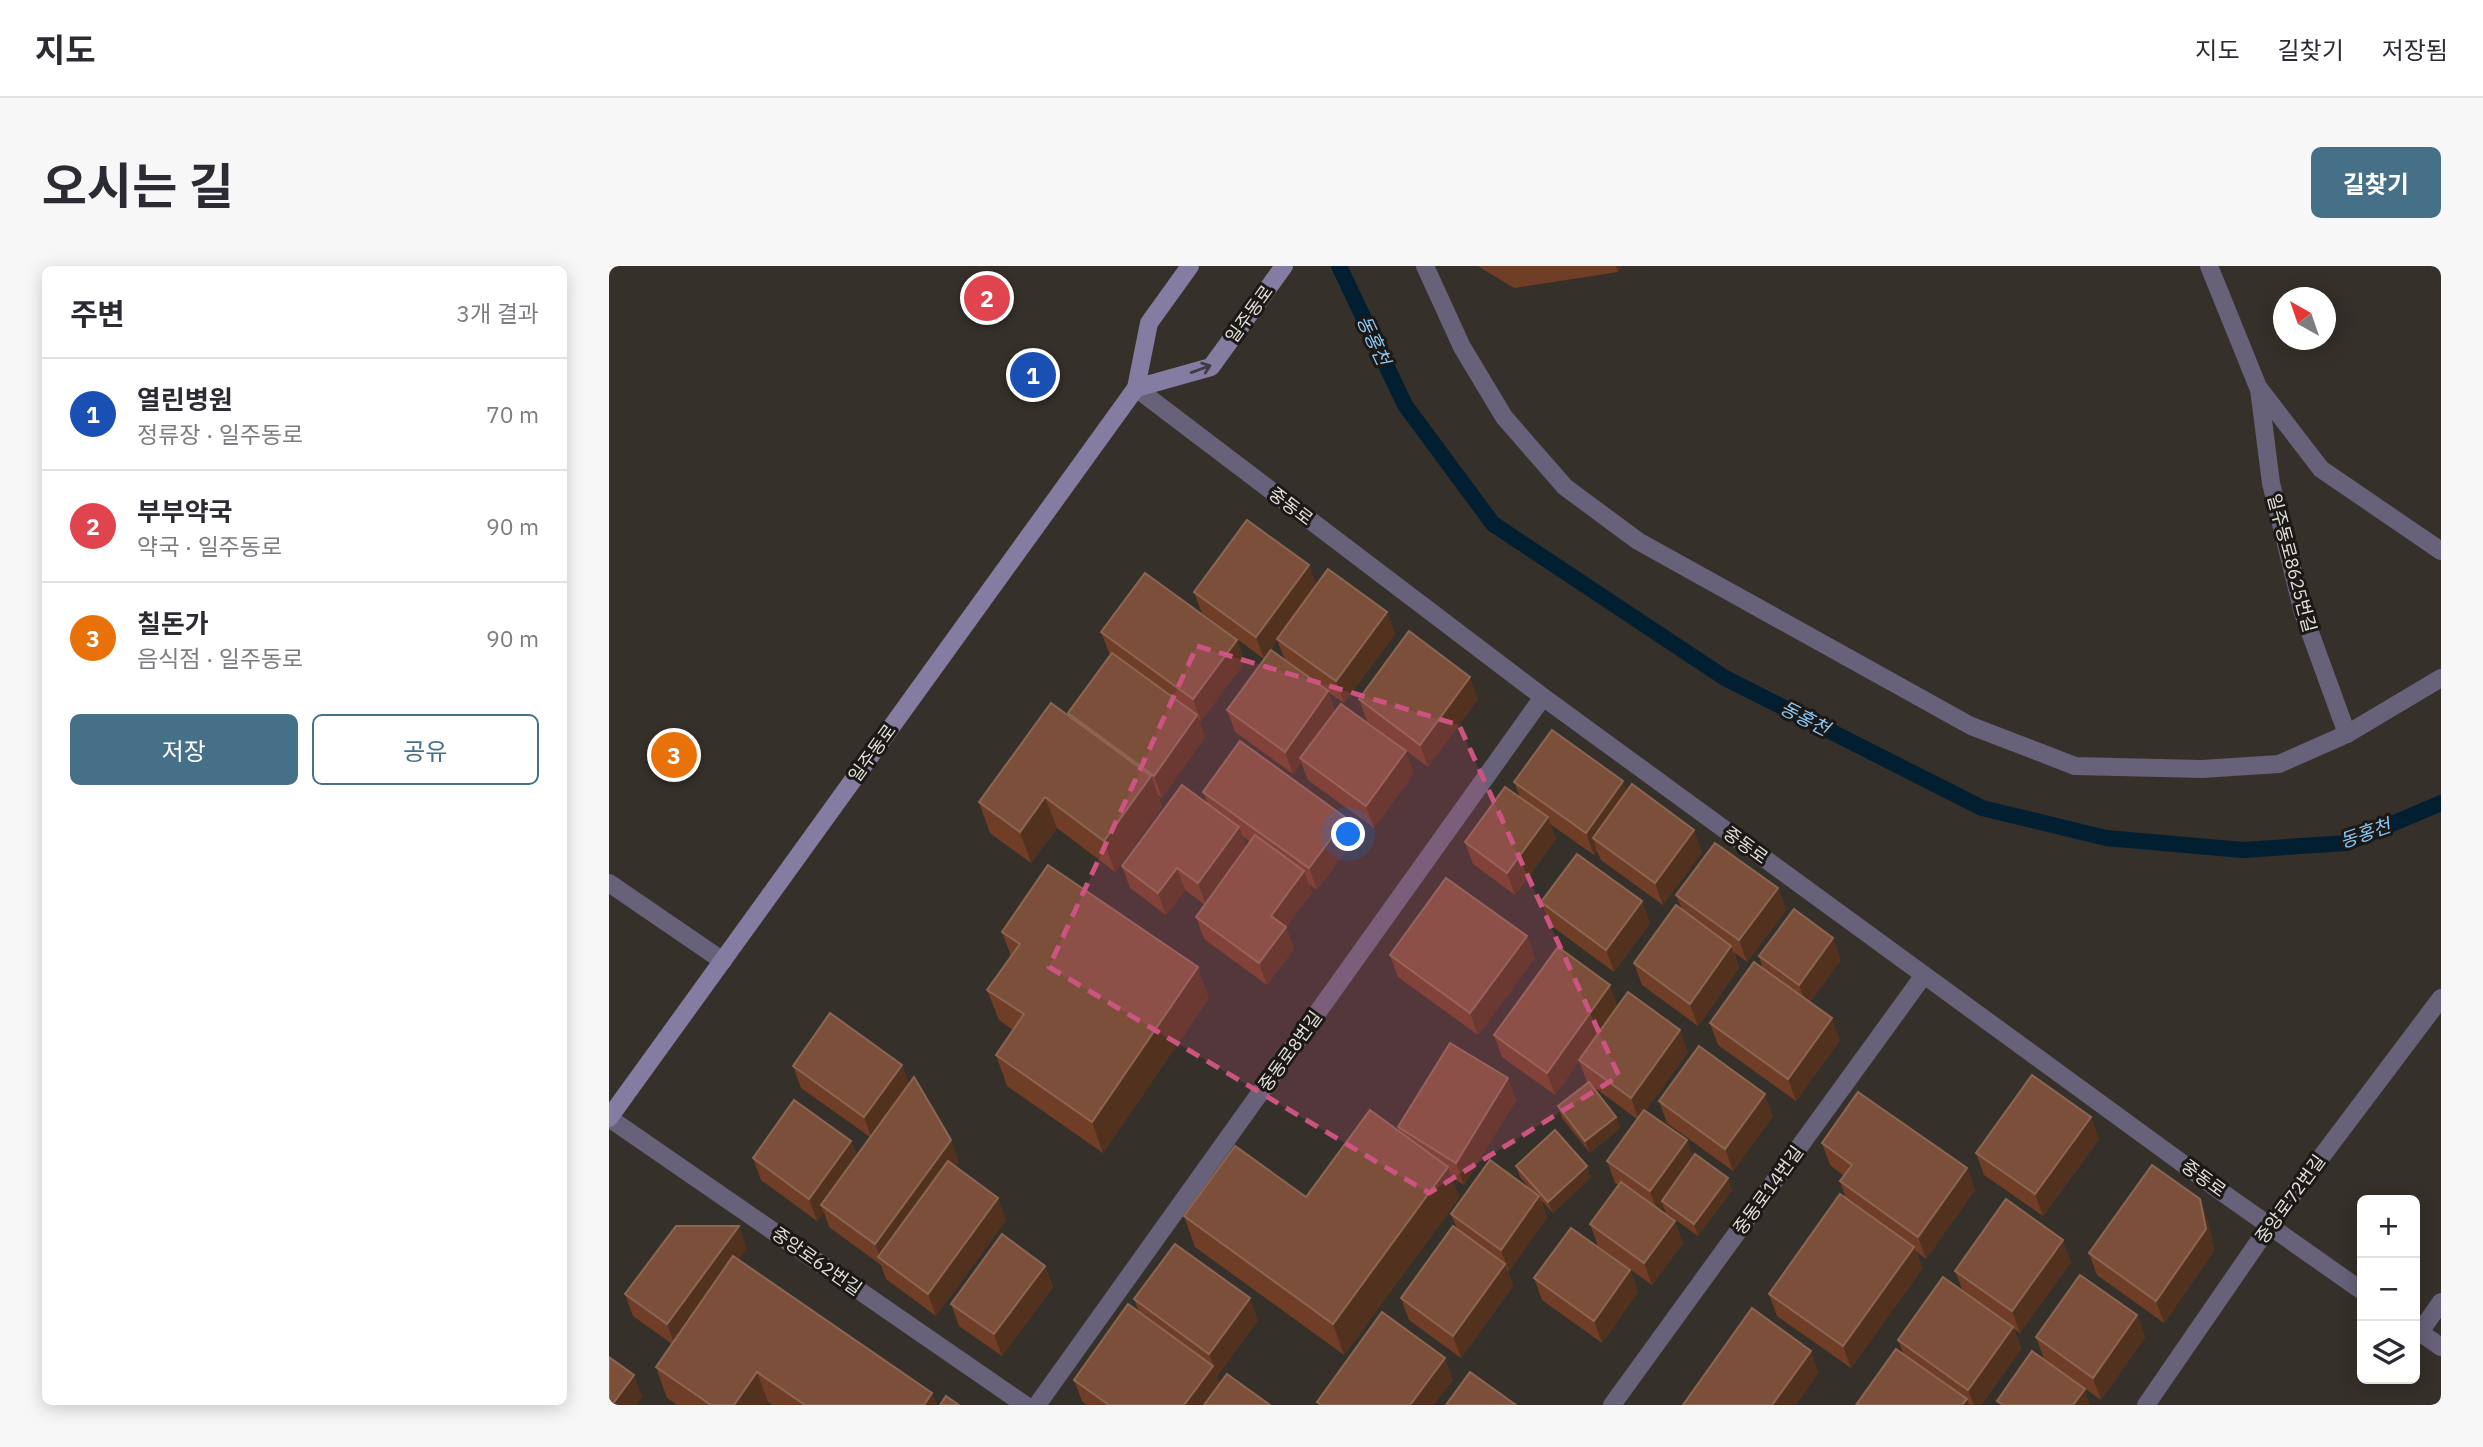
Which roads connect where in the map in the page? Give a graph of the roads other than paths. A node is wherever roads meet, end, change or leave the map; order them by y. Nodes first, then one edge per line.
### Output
1 (1190, 266) edge
2 (1285, 266) edge
3 (1425, 266) edge
4 (2209, 266) edge
5 (2258, 387) junction
6 (1136, 388) junction
7 (2441, 551) edge
8 (2441, 677) edge
9 (1543, 697) junction
10 (2347, 733) junction
11 (609, 883) edge
12 (723, 961) junction
13 (1924, 975) junction
14 (2441, 998) edge
15 (609, 1118) edge
16 (2270, 1225) junction
17 (2357, 1287) edge
18 (2441, 1302) edge
19 (2420, 1326) edge
20 (2420, 1332) edge
21 (2441, 1347) edge
22 (1025, 1405) edge
23 (1037, 1405) edge
24 (1612, 1405) edge
25 (2146, 1405) edge

1 - 6 main road, 일주동로
6 -> 2 main road, 일주동로
3 - 10 street
4 - 5 street, 일주동로8625번길
5 - 7 street, 일주동로8625번길
5 - 10 street, 일주동로8625번길
6 - 9 street, 중동로
6 - 12 main road, 일주동로
8 - 10 street
9 - 13 street, 중동로
9 - 23 street, 중동로8번길
11 - 12 street
12 - 15 main road, 일주동로
13 - 16 street, 중동로
13 - 24 street, 중동로14번길
14 - 16 street, 중앙로72번길
15 - 22 street, 중앙로62번길
16 - 17 street, 중동로
16 - 25 street, 중앙로72번길
18 - 19 street
20 - 21 street

